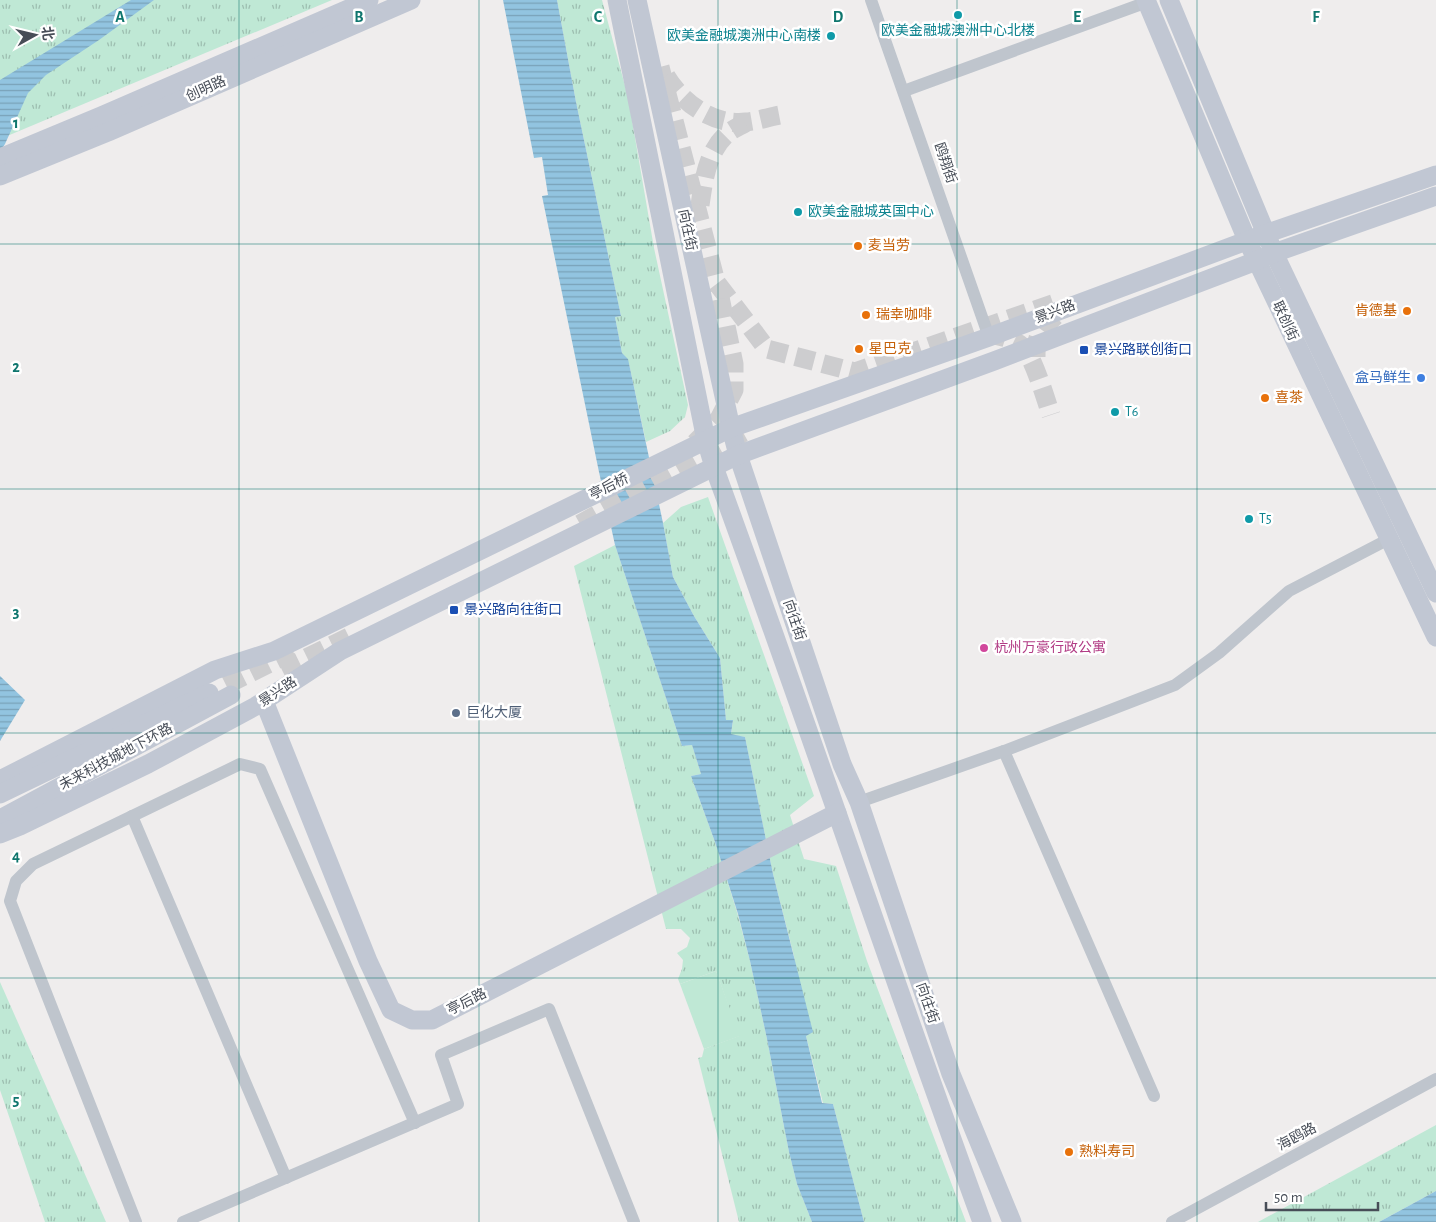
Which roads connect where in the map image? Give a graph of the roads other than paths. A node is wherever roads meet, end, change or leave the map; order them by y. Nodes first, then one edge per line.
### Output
1 (369, 0) edge
2 (411, 0) edge
3 (617, 0) edge
4 (637, 0) edge
5 (871, 0) edge
6 (1169, 0) edge
7 (1146, 1) edge
8 (904, 91) junction
9 (4, 166) edge
10 (1436, 175) edge
11 (1436, 196) edge
12 (1265, 234) junction
13 (1247, 240) junction
14 (1274, 253) junction
15 (1256, 261) junction
16 (989, 337) junction
17 (731, 428) junction
18 (706, 440) junction
19 (677, 454) joint
20 (738, 455) junction
21 (714, 467) junction
22 (683, 482) joint
23 (1389, 539) junction
24 (554, 546) joint
25 (1436, 593) edge
26 (1436, 637) edge
27 (264, 701) junction
28 (1004, 751) junction
29 (0, 780) edge
30 (0, 794) edge
31 (859, 802) junction
32 (837, 813) junction
33 (132, 816) junction
34 (0, 819) edge
35 (0, 834) edge
36 (1436, 1079) edge
37 (1154, 1096) dead end
38 (415, 1123) junction
39 (286, 1178) junction
40 (136, 1222) edge
41 (184, 1222) edge
42 (634, 1222) edge
43 (982, 1222) edge
44 (1012, 1222) edge
45 (1172, 1222) edge

1 - 9 street, 创明路
2 - 9 street, 创明路
3 - 18 street, 向往街
4 - 17 street, 向往街
5 - 8 street, 鸥翔街
6 - 12 street, 联创街
7 - 8 street
7 - 13 street, 联创街
8 - 16 street, 鸥翔街
10 - 12 street, 景兴路
11 - 14 street, 景兴路
12 - 13 street, 景兴路
12 - 14 street, 联创街
13 - 15 street, 联创街
13 - 16 street, 景兴路
14 - 15 street, 景兴路
14 - 25 street, 联创街
15 - 20 street, 景兴路
15 - 23 street, 联创街
16 - 17 street, 景兴路
17 - 18 street, 景兴路
17 - 20 street, 向往街
18 - 19 street, 景兴路
18 - 21 street, 向往街
19 - 29 street, 亭后桥
20 - 21 street, 景兴路
20 - 31 street, 向往街
21 - 22 street, 景兴路
21 - 32 street, 向往街
22 - 24 street, 亭后桥
23 - 26 street, 联创街
23 - 28 street
24 - 27 street, 景兴路
27 - 32 street, 亭后路
27 - 35 street, 景兴路
28 - 31 street
28 - 37 street
30 - 34 street, 未来科技城地下环路
31 - 44 street, 向往街
32 - 43 street, 向往街
33 - 38 street
33 - 39 street
33 - 40 street
36 - 45 street, 海鸥路
38 - 39 street
38 - 42 street
39 - 41 street

